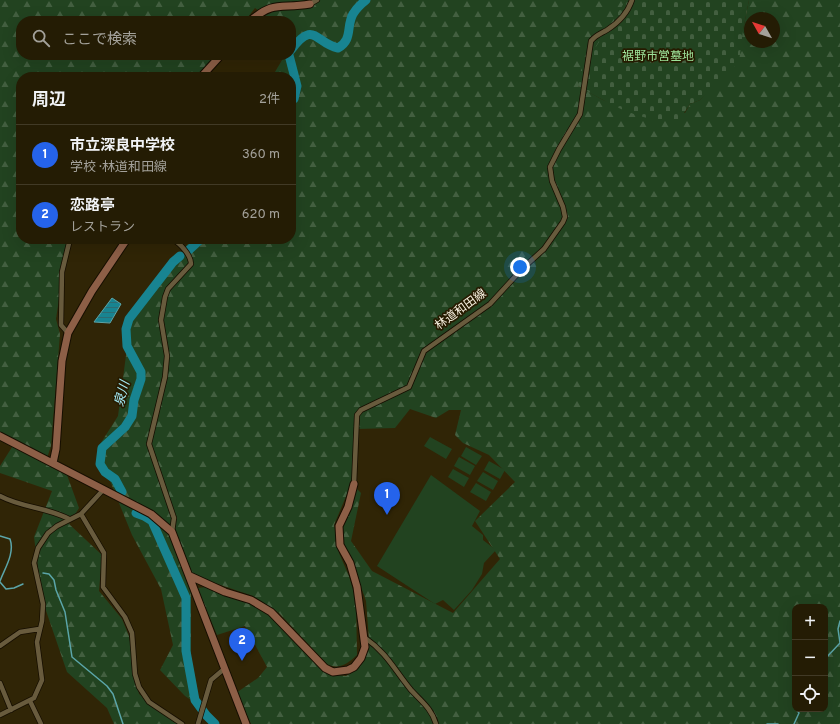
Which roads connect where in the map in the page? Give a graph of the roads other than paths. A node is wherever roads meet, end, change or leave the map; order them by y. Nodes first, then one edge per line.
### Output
1 (317, 0) edge
2 (632, 0) edge
3 (310, 4) joint
4 (255, 16) edge
5 (216, 60) edge
6 (206, 72) edge
7 (69, 244) edge
8 (124, 244) edge
9 (178, 244) edge
10 (68, 332) junction
11 (0, 436) edge
12 (53, 464) junction
13 (354, 484) joint
14 (104, 489) junction
15 (0, 496) edge
16 (81, 514) junction
17 (69, 519) junction
18 (172, 532) junction
19 (190, 576) junction
20 (39, 629) junction
21 (364, 637) junction
22 (0, 646) edge
23 (224, 669) junction
24 (0, 683) edge
25 (30, 701) junction
26 (11, 710) junction
27 (0, 715) edge
28 (42, 724) edge
29 (182, 724) edge
30 (198, 724) edge
31 (246, 724) edge
32 (436, 724) edge

1 - 3 street
2 - 13 street, 林道和田線
3 - 4 street
5 - 6 street
7 - 10 street
8 - 10 street
9 - 18 street
10 - 12 street
11 - 12 street
12 - 14 street
13 - 21 street
14 - 16 street
14 - 18 street
15 - 17 street
16 - 17 street
16 - 29 street
17 - 20 street
18 - 19 street
19 - 21 street
19 - 23 street
20 - 22 street
20 - 25 street
21 - 32 street
23 - 30 street
23 - 31 street
24 - 26 street
25 - 26 street
25 - 28 street
26 - 27 street

